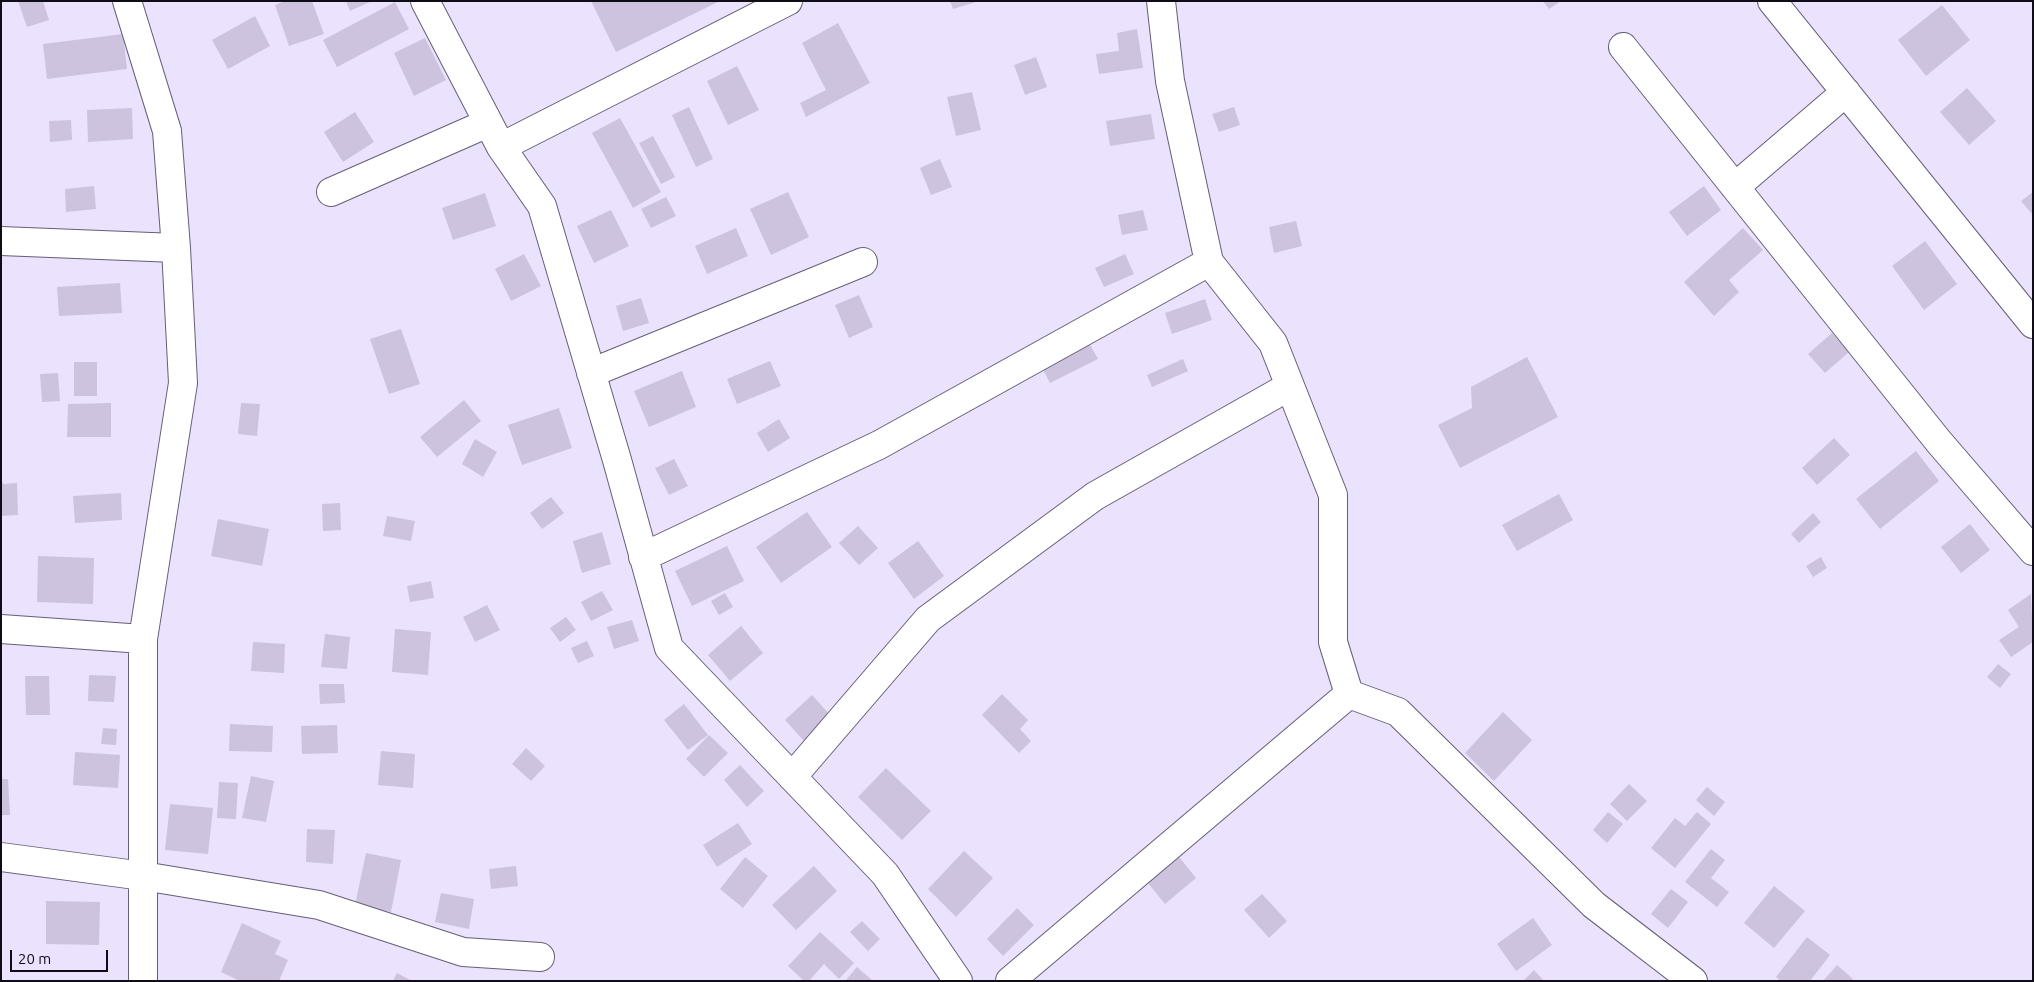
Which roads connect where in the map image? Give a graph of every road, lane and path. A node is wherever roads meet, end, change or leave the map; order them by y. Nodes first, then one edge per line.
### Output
1 (127, 1) edge
2 (425, 1) edge
3 (788, 1) edge
4 (1160, 1) edge
5 (1772, 1) edge
6 (1623, 47) dead end
7 (1846, 92) junction
8 (488, 123) junction
9 (501, 147) junction
10 (1735, 187) junction
11 (331, 192) dead end
12 (1, 242) edge
13 (176, 248) junction
14 (863, 262) dead end
15 (1209, 262) junction
16 (2033, 324) edge
17 (591, 373) junction
18 (1290, 386) junction
19 (2033, 551) edge
20 (644, 557) junction
21 (1, 629) edge
22 (143, 639) junction
23 (1349, 694) junction
24 (792, 777) junction
25 (1, 857) edge
26 (143, 876) junction
27 (540, 957) dead end
28 (143, 981) edge
29 (958, 981) edge
30 (1010, 981) edge
31 (1694, 981) edge

1 - 13 street
2 - 8 street
3 - 9 street
4 - 15 street
5 - 7 street
6 - 10 street
7 - 10 street
7 - 16 street
8 - 9 street
8 - 11 street
9 - 17 street
10 - 19 street
12 - 13 street
13 - 22 street
14 - 17 street
15 - 18 street
15 - 20 street
17 - 20 street
18 - 23 street
18 - 24 street
20 - 24 street
21 - 22 street
22 - 26 street
23 - 30 street
23 - 31 street
24 - 29 street
25 - 26 street
26 - 27 street
26 - 28 street

